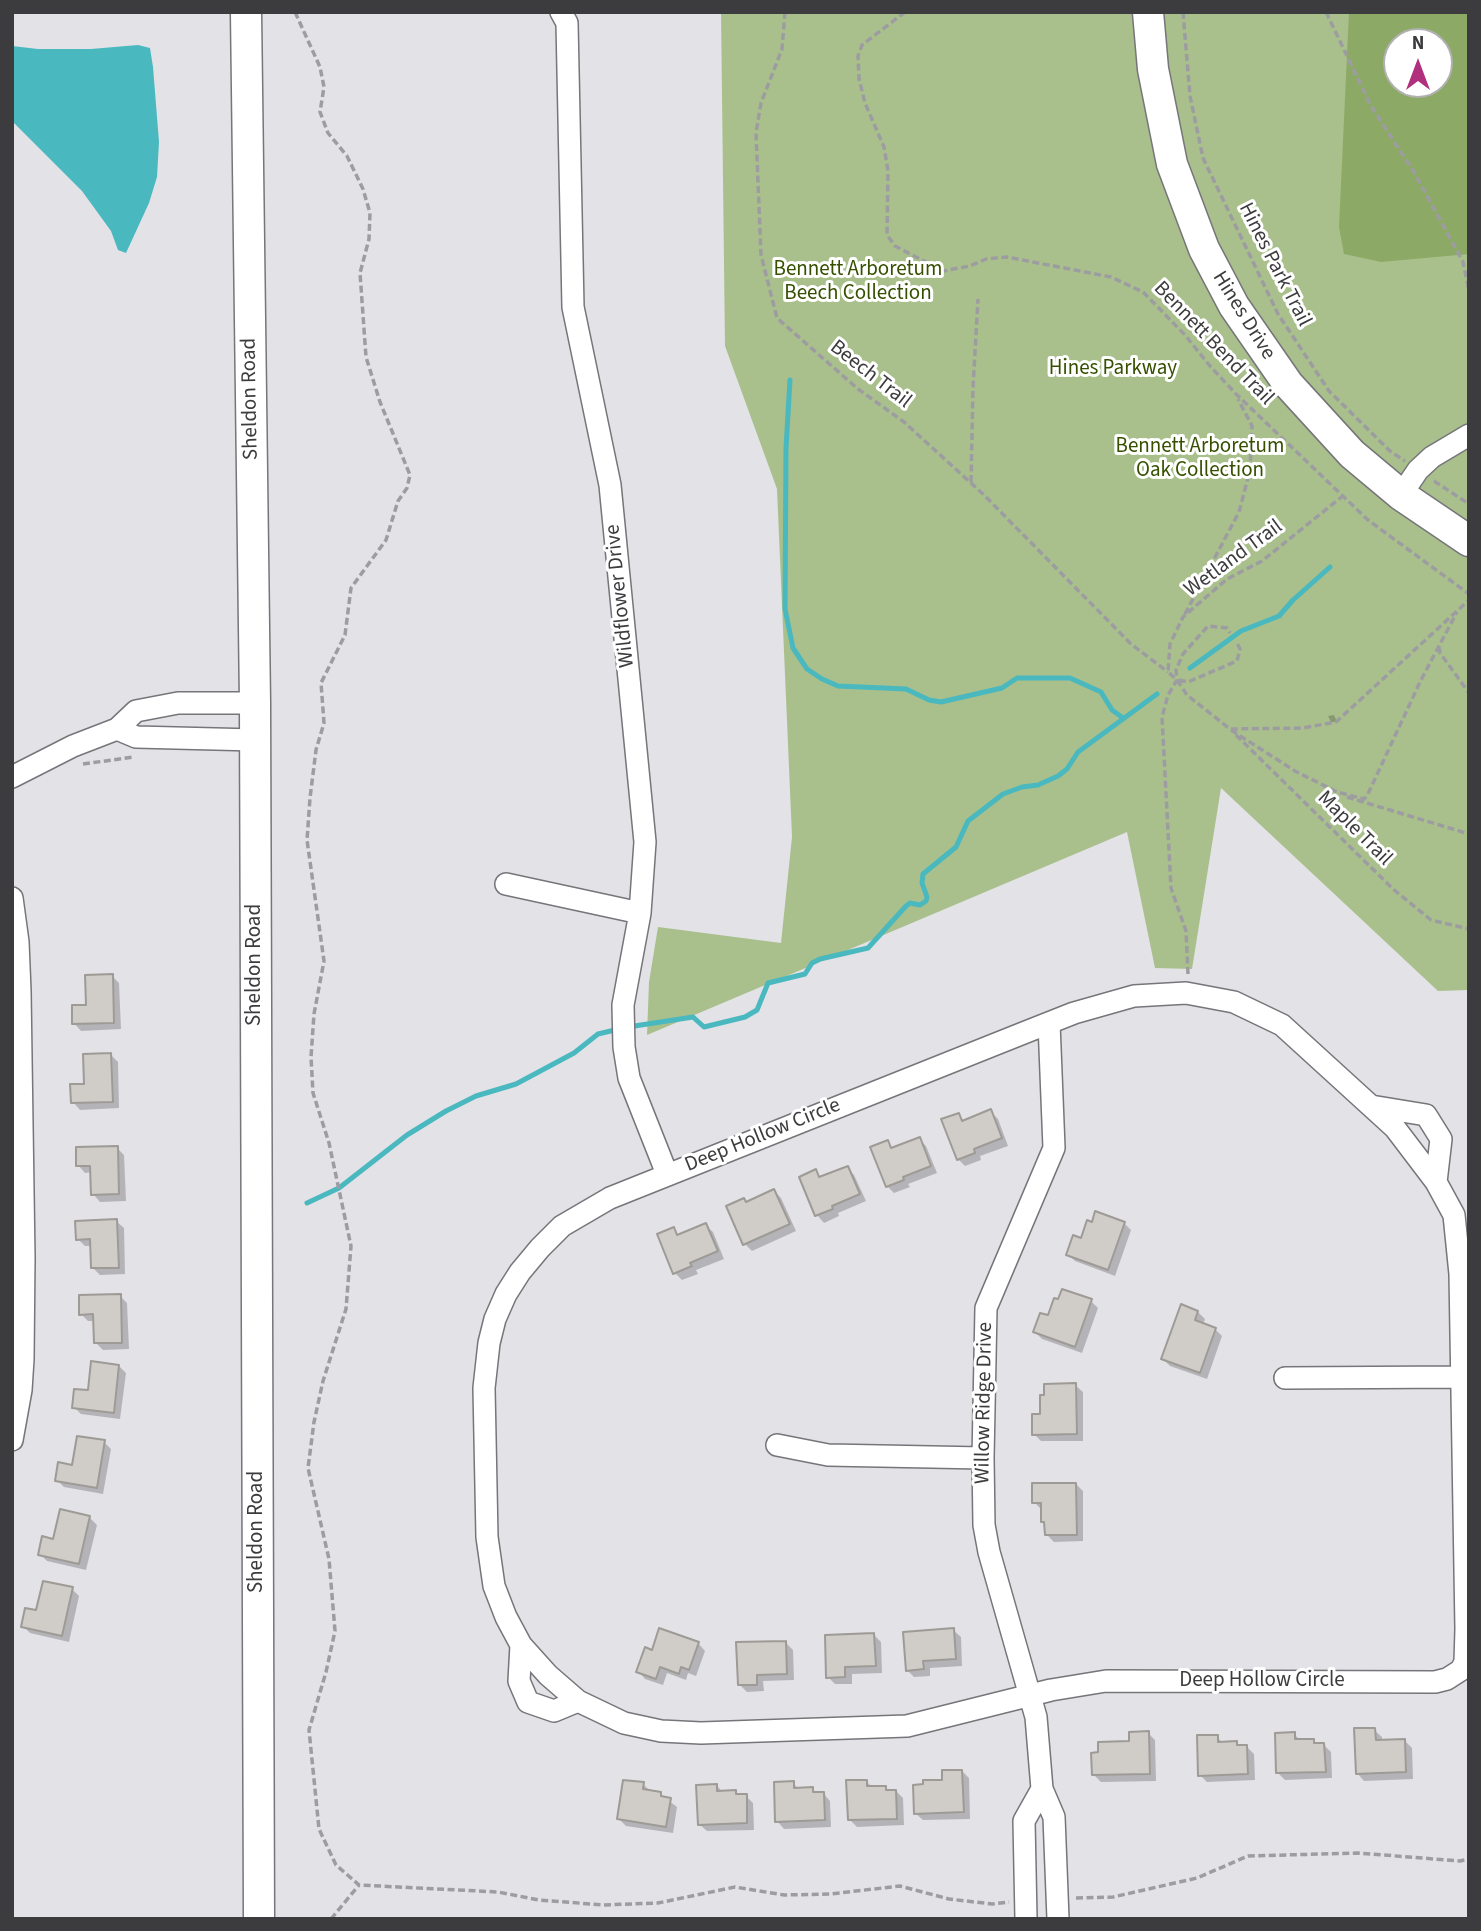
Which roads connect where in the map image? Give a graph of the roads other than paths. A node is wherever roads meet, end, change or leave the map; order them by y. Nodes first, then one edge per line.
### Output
1 (246, 12) edge
2 (561, 12) edge
3 (1148, 12) edge
4 (1469, 435) edge
5 (1401, 495) junction
6 (1469, 541) edge
7 (255, 703) junction
8 (117, 729) junction
9 (255, 740) junction
10 (12, 777) edge
11 (506, 884) dead end
12 (12, 898) edge
13 (640, 913) junction
14 (1049, 1023) junction
15 (1371, 1105) junction
16 (667, 1174) junction
17 (1436, 1182) junction
18 (1461, 1377) junction
19 (1285, 1378) dead end
20 (12, 1440) edge
21 (777, 1445) dead end
22 (983, 1458) junction
23 (521, 1645) junction
24 (1030, 1696) junction
25 (578, 1701) junction
26 (1042, 1789) junction
27 (1057, 1909) edge
28 (1026, 1910) edge
29 (259, 1919) edge

1 - 7 main road, Sheldon Road
2 - 13 street, Wildflower Drive
3 - 5 main road, Hines Drive
4 - 5 street
5 - 6 main road, Hines Drive
7 - 8 street
7 - 9 main road, Sheldon Road
8 - 9 street
8 - 10 street
9 - 29 main road, Sheldon Road
11 - 13 street
12 - 20 street
13 - 16 street, Wildflower Drive
14 - 15 street, Deep Hollow Circle
14 - 16 street, Deep Hollow Circle
14 - 22 street, Willow Ridge Drive
15 - 17 street, Deep Hollow Circle
15 - 17 street
16 - 23 street, Deep Hollow Circle
17 - 18 street, Deep Hollow Circle
18 - 19 street
18 - 24 street, Deep Hollow Circle
21 - 22 street
22 - 24 street, Willow Ridge Drive
23 - 25 street, Deep Hollow Circle
23 - 25 street, Deep Hollow Circle
24 - 25 street, Deep Hollow Circle
24 - 26 street, Willow Ridge Drive
26 - 27 street, Willow Ridge Drive
26 - 28 street

